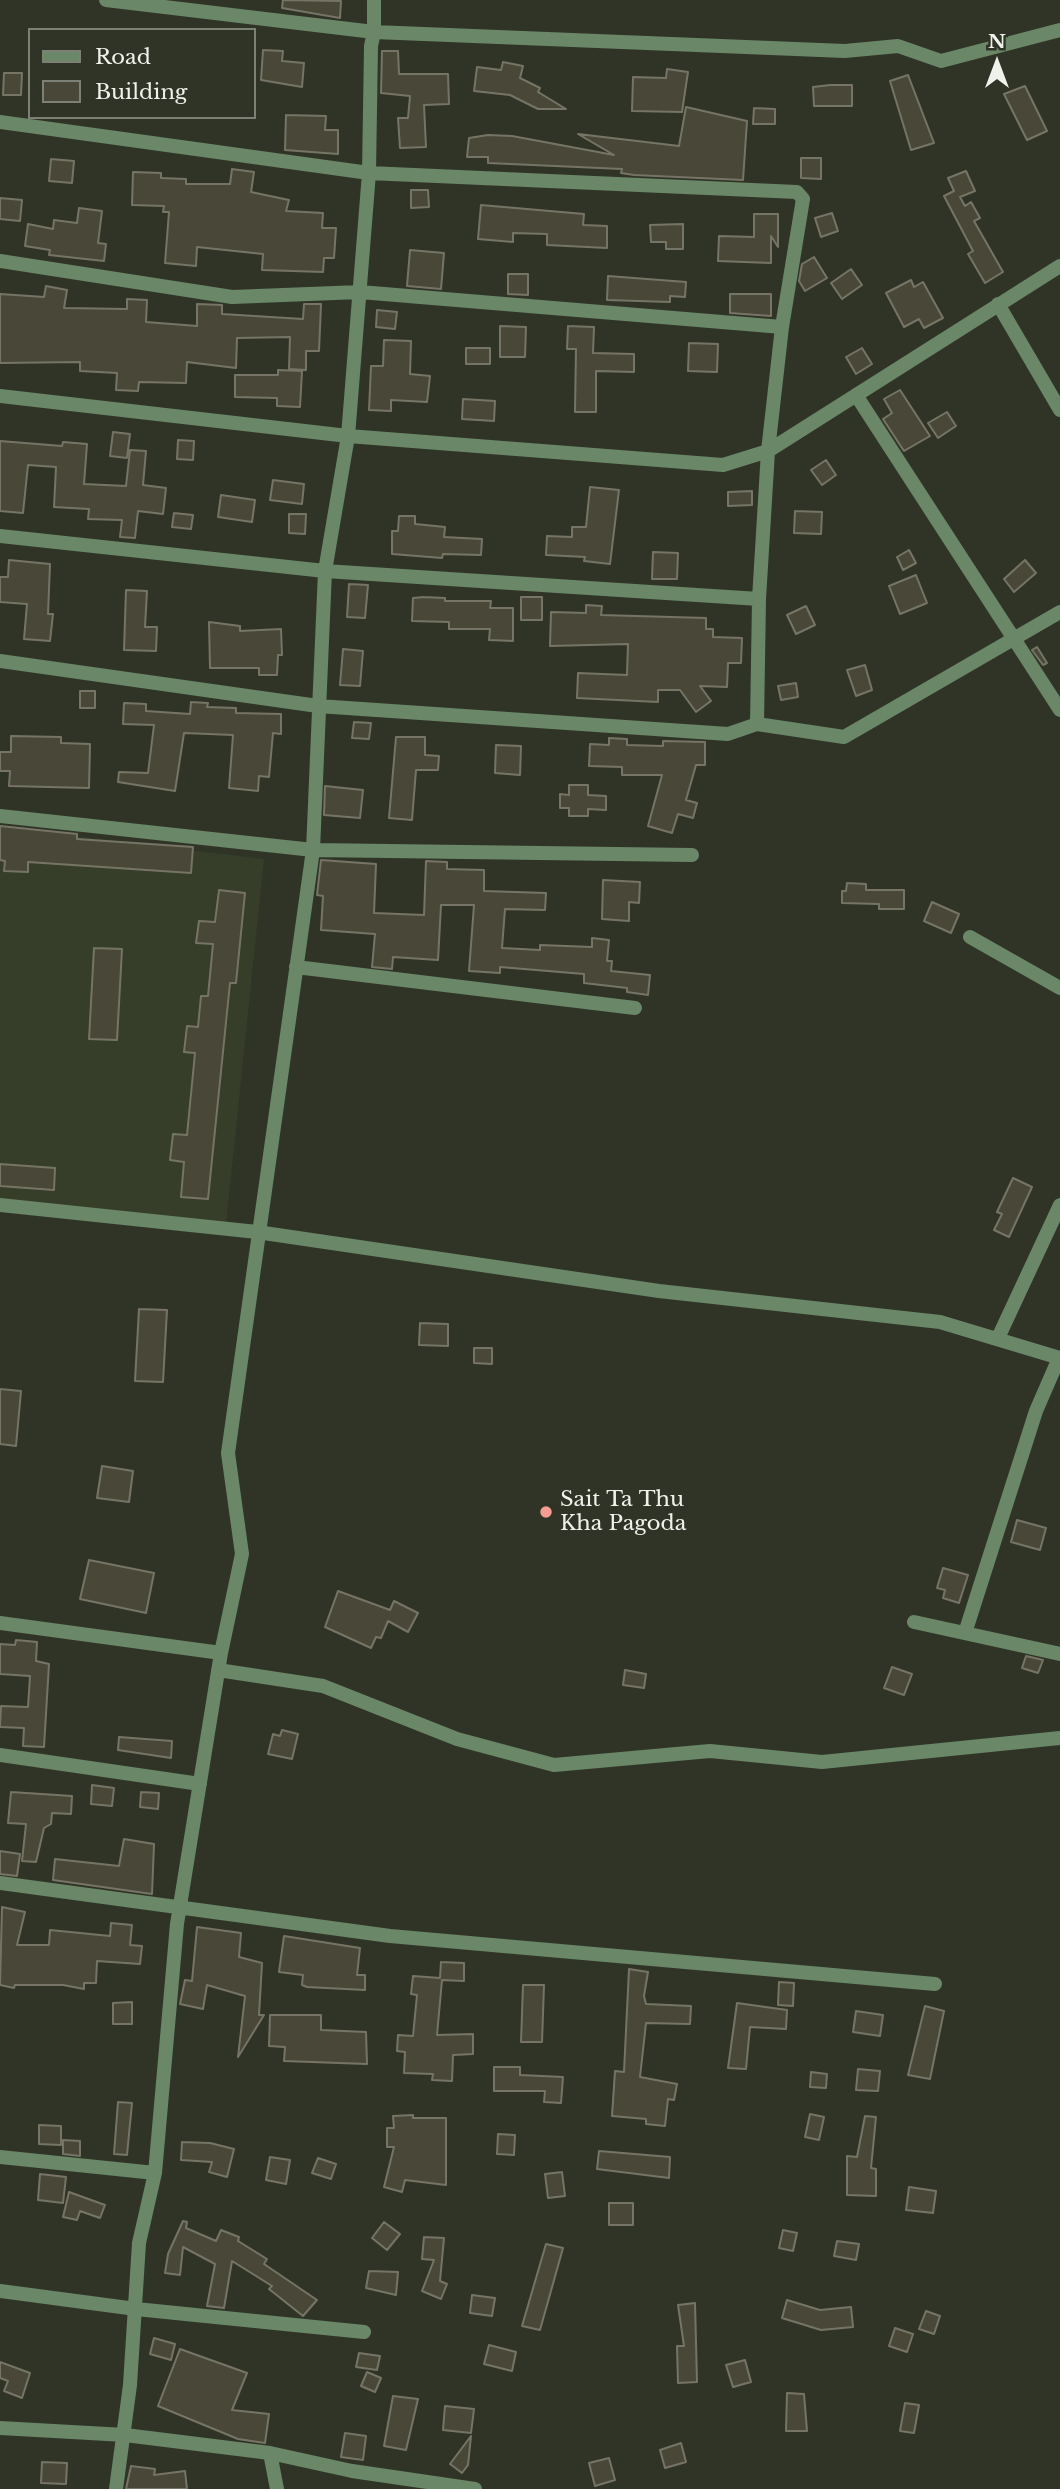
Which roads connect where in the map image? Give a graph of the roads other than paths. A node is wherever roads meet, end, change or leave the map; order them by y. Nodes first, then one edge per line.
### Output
1 (106, 0) edge
2 (374, 0) edge
3 (374, 32) junction
4 (1059, 32) edge
5 (0, 122) edge
6 (369, 173) junction
7 (0, 261) edge
8 (1060, 266) edge
9 (360, 292) junction
10 (998, 304) junction
11 (782, 327) junction
12 (856, 395) junction
13 (0, 396) edge
14 (1060, 410) edge
15 (348, 436) junction
16 (768, 452) junction
17 (0, 536) edge
18 (325, 571) junction
19 (759, 599) junction
20 (1060, 612) edge
21 (1016, 639) junction
22 (0, 661) edge
23 (318, 706) junction
24 (1060, 710) edge
25 (757, 724) junction
26 (0, 816) edge
27 (313, 850) junction
28 (692, 855) dead end
29 (970, 937) dead end
30 (296, 967) junction
31 (1060, 988) edge
32 (635, 1008) dead end
33 (0, 1205) edge
34 (1060, 1205) edge
35 (257, 1232) junction
36 (998, 1338) junction
37 (1059, 1358) edge
38 (914, 1622) dead end
39 (0, 1623) edge
40 (965, 1633) junction
41 (221, 1653) junction
42 (1060, 1654) edge
43 (218, 1670) junction
44 (1060, 1738) edge
45 (0, 1755) edge
46 (200, 1784) junction
47 (0, 1883) edge
48 (180, 1908) junction
49 (935, 1984) dead end
50 (0, 2157) edge
51 (155, 2173) junction
52 (0, 2291) edge
53 (136, 2309) junction
54 (364, 2332) dead end
55 (0, 2428) edge
56 (125, 2435) junction
57 (270, 2453) junction
58 (116, 2489) edge
59 (277, 2489) edge
60 (475, 2489) edge

1 - 3 street
2 - 3 street
3 - 4 street
3 - 6 street
5 - 6 street
6 - 9 street
6 - 11 street
7 - 9 street
8 - 10 street
9 - 11 street
9 - 15 street
10 - 12 street
10 - 14 street
11 - 16 street
12 - 16 street
12 - 21 street
13 - 15 street
15 - 16 street
15 - 18 street
16 - 19 street
17 - 18 street
18 - 19 street
18 - 23 street
19 - 25 street
20 - 21 street
21 - 24 street
21 - 25 street
22 - 23 street
23 - 25 street
23 - 27 street
26 - 27 street
27 - 28 street
27 - 30 street
29 - 31 street
30 - 32 street
30 - 35 street
33 - 35 street
34 - 36 street
35 - 36 street
35 - 41 street
36 - 37 street
37 - 40 street
38 - 40 street
39 - 41 street
40 - 42 street
41 - 43 street
43 - 44 street
43 - 46 street
45 - 46 street
46 - 48 street
47 - 48 street
48 - 49 street
48 - 51 street
50 - 51 street
51 - 53 street
52 - 53 street
53 - 54 street
53 - 56 street
55 - 56 street
56 - 57 street
56 - 58 street
57 - 59 street
57 - 60 street

